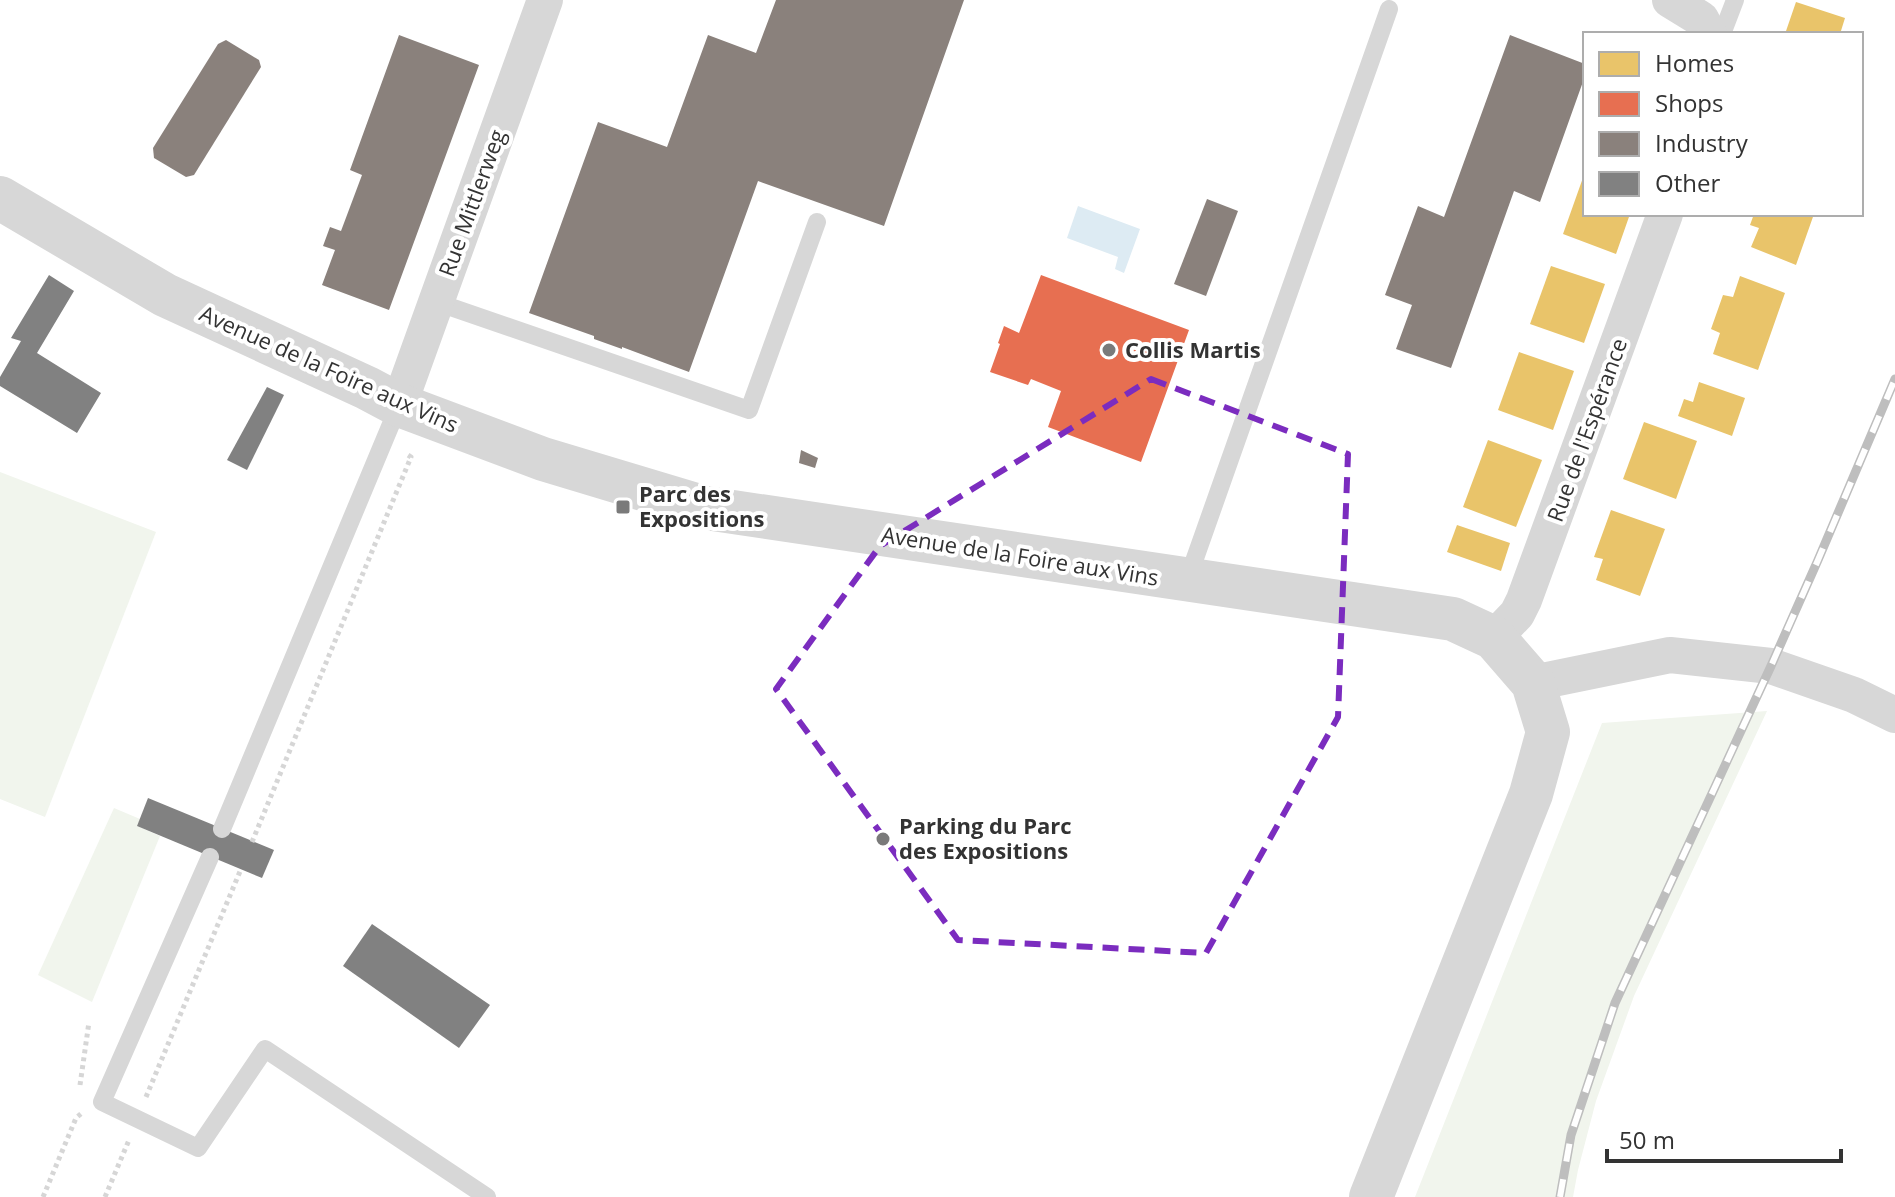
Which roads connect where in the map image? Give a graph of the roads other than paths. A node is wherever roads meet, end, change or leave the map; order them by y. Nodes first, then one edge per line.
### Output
1 (545, 0) edge
2 (1670, 0) edge
3 (1735, 0) edge
4 (1389, 9) dead end
5 (1708, 32) edge
6 (1723, 32) edge
7 (0, 198) edge
8 (1664, 216) edge
9 (817, 222) dead end
10 (436, 302) junction
11 (399, 405) junction
12 (1187, 581) junction
13 (1494, 638) junction
14 (1533, 683) junction
15 (1895, 715) edge
16 (222, 829) dead end
17 (210, 857) dead end
18 (487, 1197) edge
19 (1371, 1197) edge

1 - 10 street, Rue Mittlerweg
2 - 5 street
3 - 6 lane
4 - 12 lane
7 - 11 street, Avenue de la Foire aux Vins
8 - 13 street, Rue de l'Espérance
9 - 10 lane
10 - 11 street, Rue Mittlerweg
11 - 12 street, Avenue de la Foire aux Vins
11 - 16 lane
12 - 13 street, Avenue de la Foire aux Vins
13 - 14 street, Avenue de la Foire aux Vins
14 - 15 street
14 - 19 street, Avenue de la Foire aux Vins
17 - 18 lane

